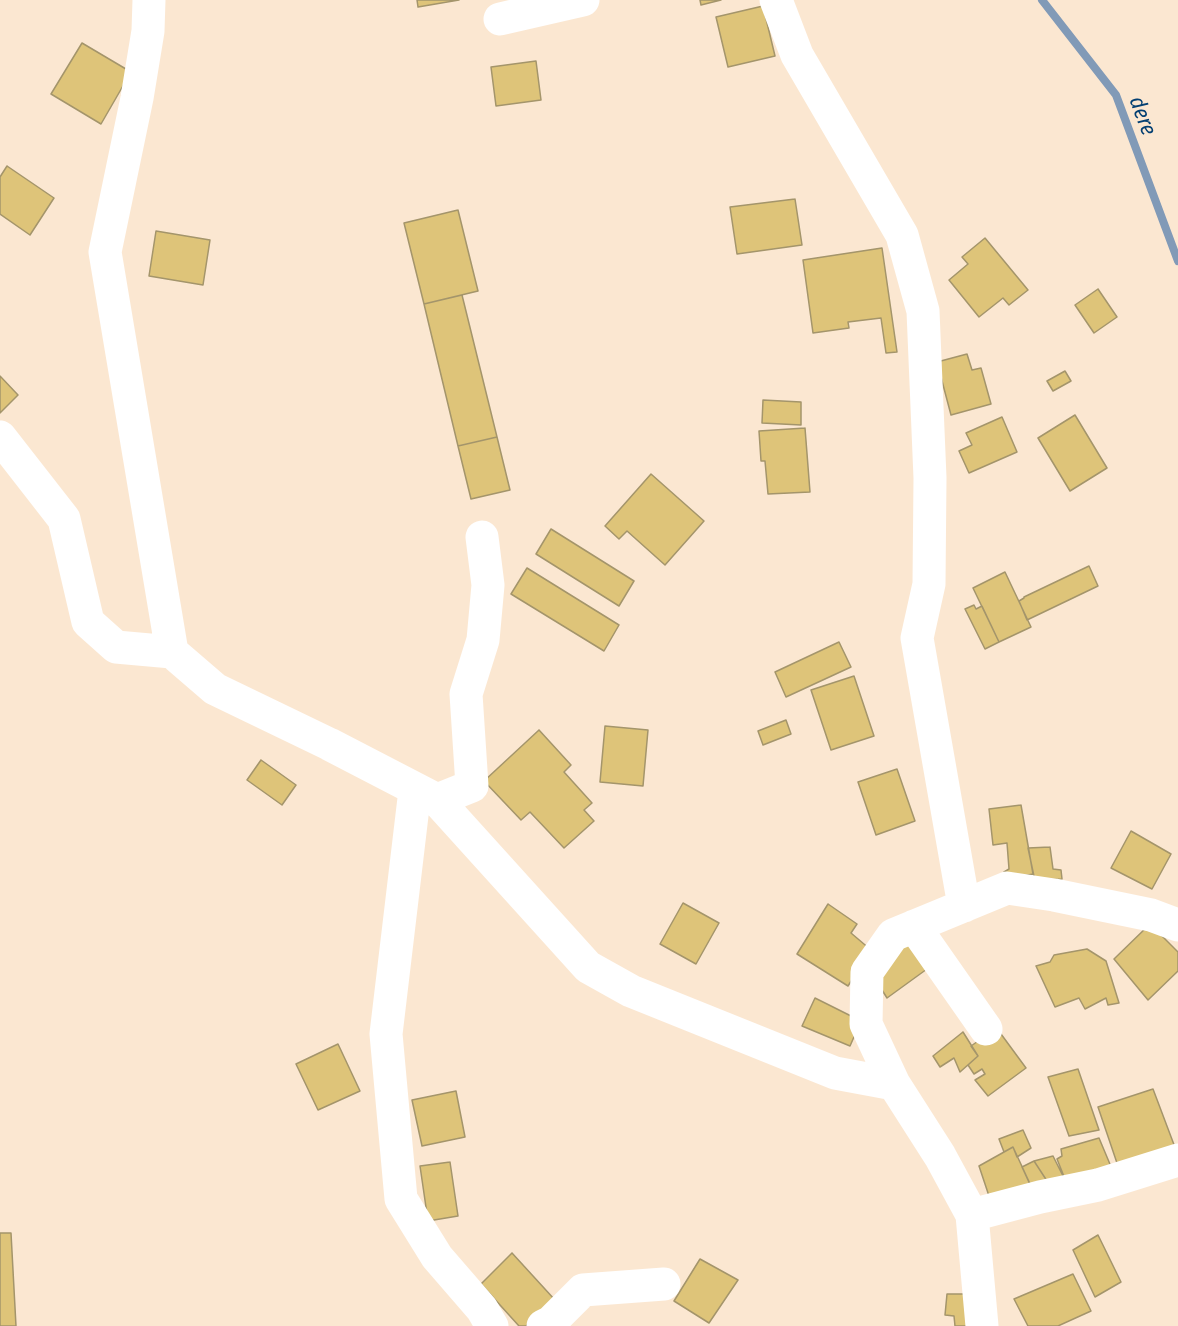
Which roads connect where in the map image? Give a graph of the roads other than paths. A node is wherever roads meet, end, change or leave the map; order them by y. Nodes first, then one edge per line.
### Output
1 (149, 0) edge
2 (582, 0) edge
3 (776, 0) edge
4 (500, 19) dead end
5 (0, 437) edge
6 (482, 537) dead end
7 (172, 652) junction
8 (426, 795) junction
9 (964, 906) junction
10 (1178, 925) edge
11 (914, 926) junction
12 (986, 1029) dead end
13 (894, 1084) junction
14 (1178, 1160) edge
15 (972, 1215) junction
16 (664, 1284) dead end
17 (492, 1326) edge
18 (543, 1326) edge
19 (982, 1326) edge

1 - 7 street
2 - 4 street
3 - 9 street
5 - 7 street
6 - 8 street
7 - 8 street
8 - 13 street
8 - 17 street
9 - 10 street
9 - 11 street
11 - 12 street
11 - 13 street
13 - 15 street
14 - 15 street
15 - 19 street
16 - 18 street

